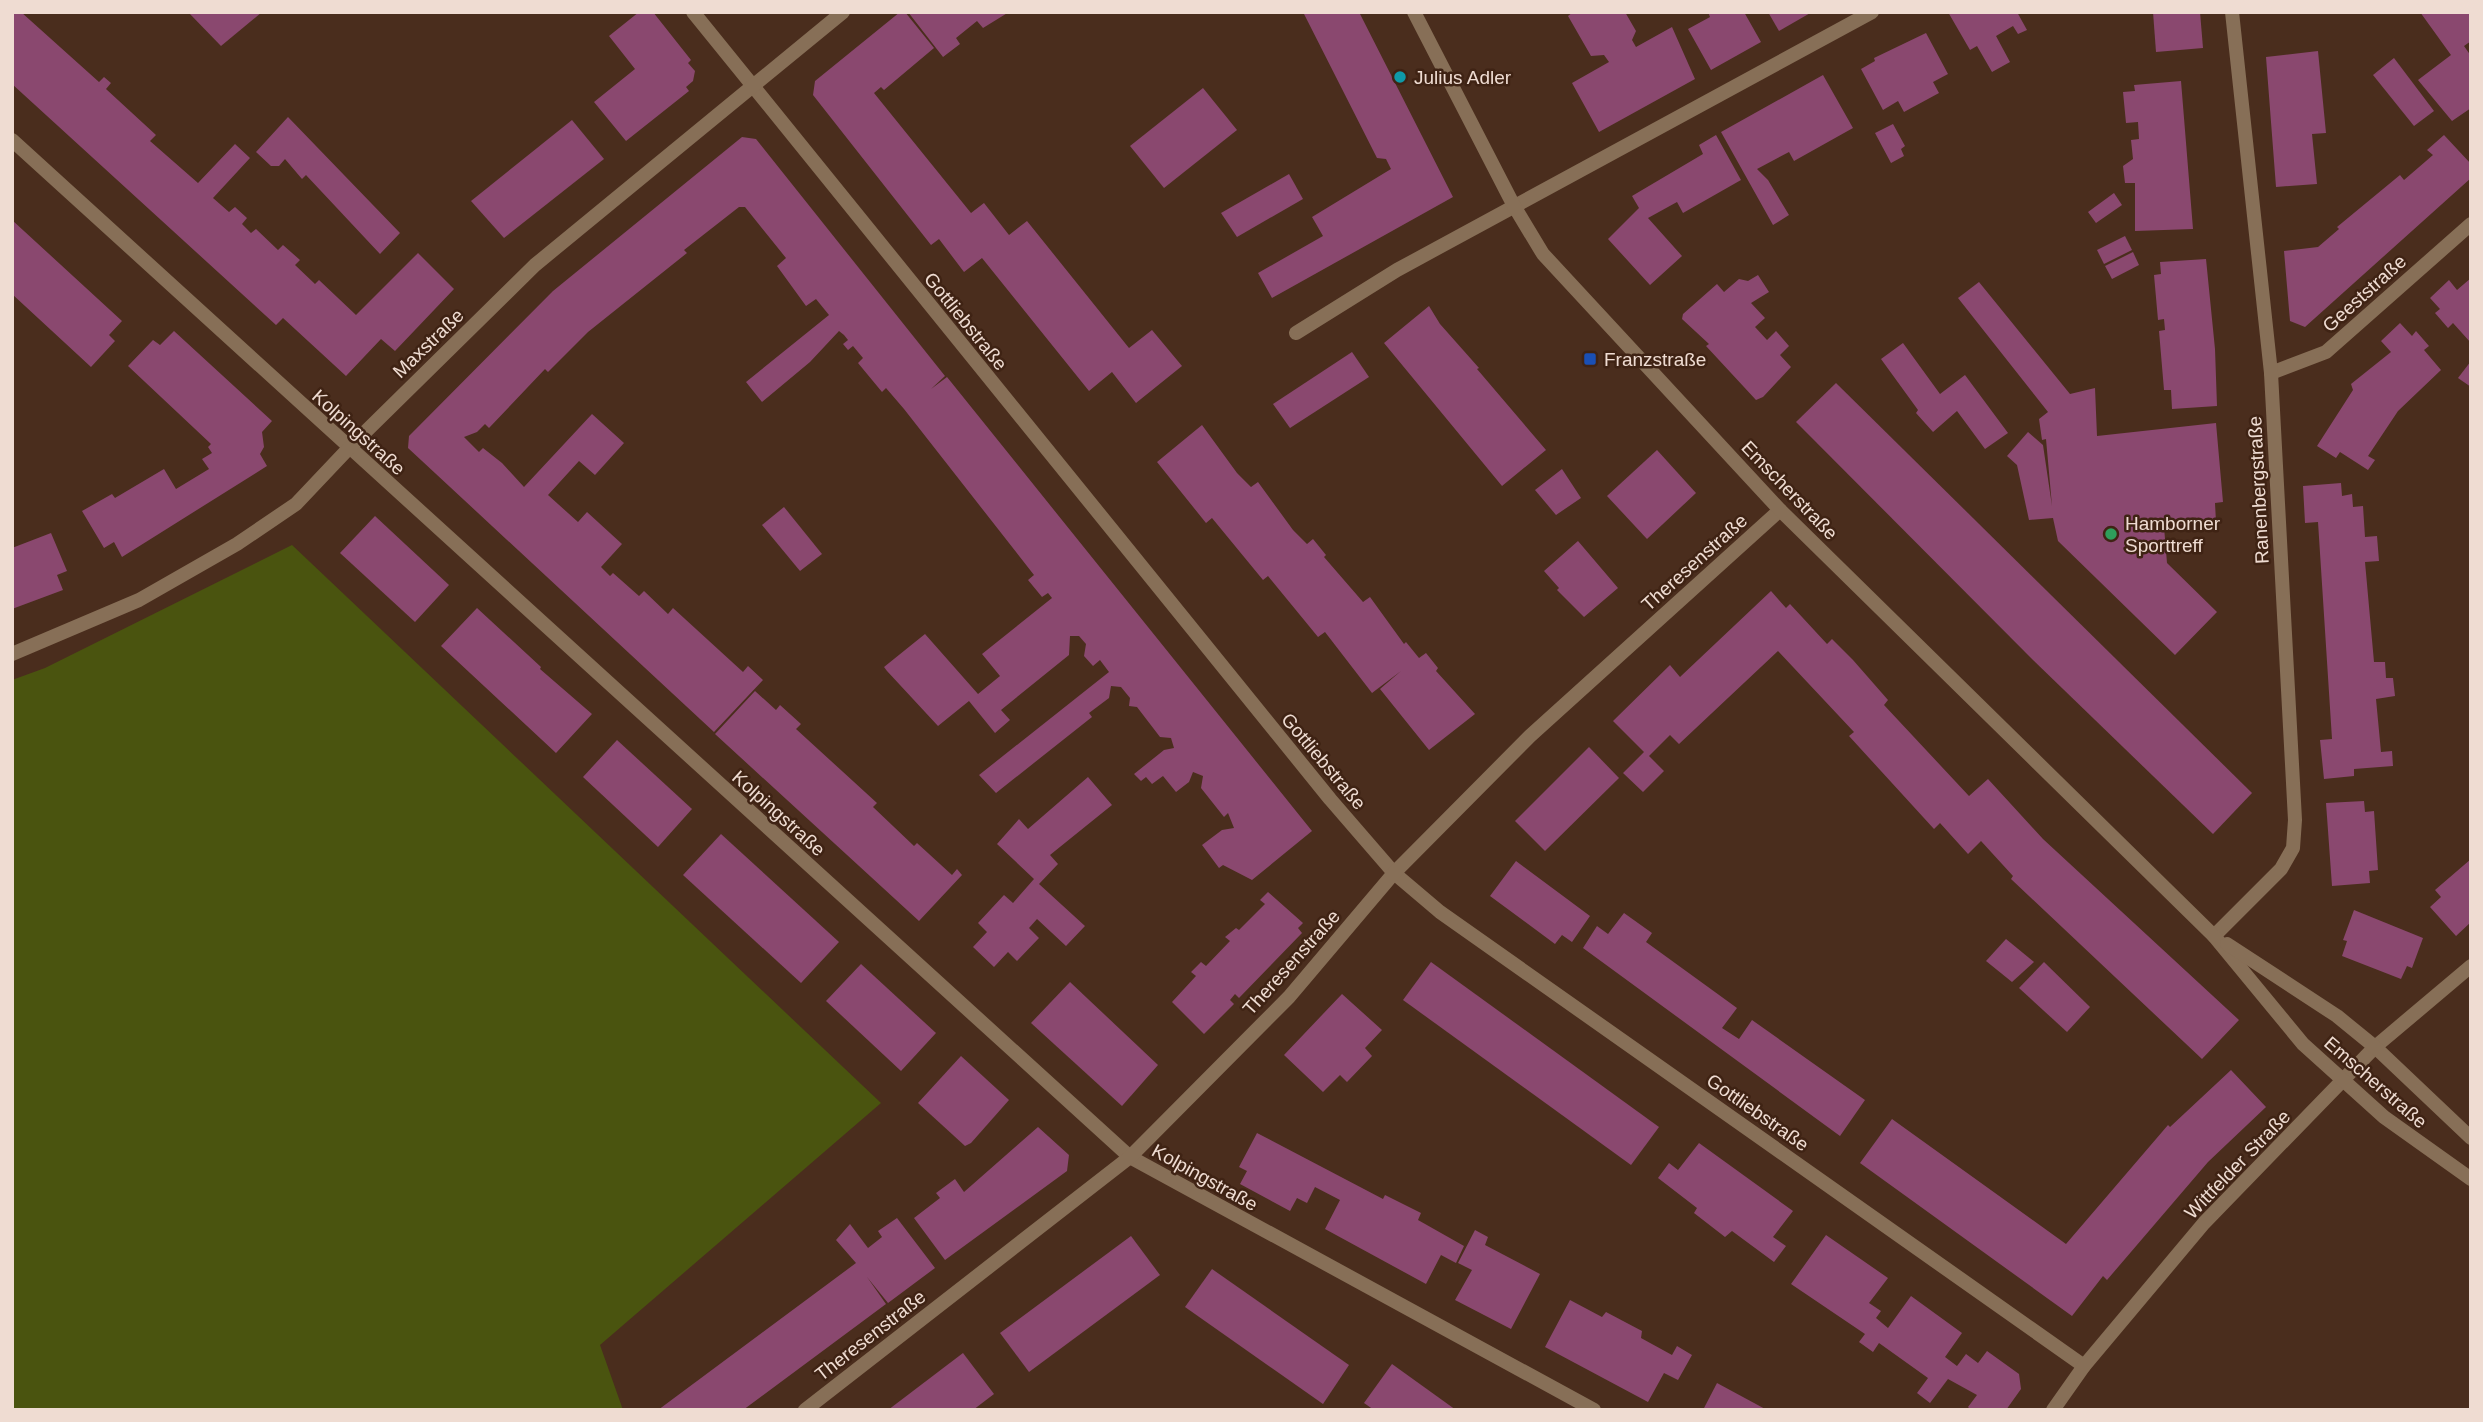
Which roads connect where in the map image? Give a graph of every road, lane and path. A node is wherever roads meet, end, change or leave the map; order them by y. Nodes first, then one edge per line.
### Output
1 (692, 12) edge
2 (843, 12) edge
3 (1414, 12) edge
4 (1872, 12) edge
5 (2232, 12) edge
6 (750, 86) junction
7 (12, 140) edge
8 (1514, 206) junction
9 (2471, 224) edge
10 (1296, 333) dead end
11 (2271, 373) junction
12 (349, 448) junction
13 (1780, 510) junction
14 (12, 654) edge
15 (1394, 873) junction
16 (2214, 936) junction
17 (2471, 966) edge
18 (2375, 1048) junction
19 (2343, 1083) junction
20 (2471, 1138) edge
21 (1130, 1157) junction
22 (2471, 1179) edge
23 (2084, 1366) junction
24 (805, 1410) edge
25 (1594, 1410) edge
26 (2053, 1410) edge

1 - 6 street, Gottliebstraße
2 - 6 street, Maxstraße
3 - 8 street, Emscherstraße
4 - 8 street
5 - 11 street, Ranenbergstraße
6 - 12 street, Maxstraße
6 - 15 street, Gottliebstraße
7 - 12 street, Kolpingstraße
8 - 10 street
8 - 13 street, Emscherstraße
9 - 11 street, Geeststraße
11 - 16 street, Ranenbergstraße
12 - 14 street, Maxstraße
12 - 21 street, Kolpingstraße
13 - 15 street, Theresenstraße
13 - 16 street, Emscherstraße
15 - 21 street, Theresenstraße
15 - 23 street, Gottliebstraße
16 - 18 street, Emscherstraße
16 - 19 street, Emscherstraße
17 - 18 street, Wittfelder Straße
18 - 19 street, Wittfelder Straße
18 - 20 street, Emscherstraße
19 - 22 street, Emscherstraße
19 - 23 street, Wittfelder Straße
21 - 24 street, Theresenstraße
21 - 25 street, Kolpingstraße
23 - 26 street, Wittfelder Straße

